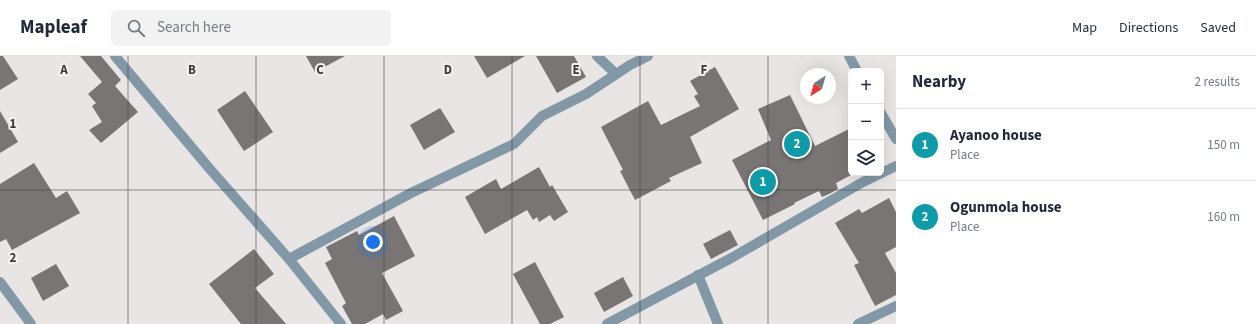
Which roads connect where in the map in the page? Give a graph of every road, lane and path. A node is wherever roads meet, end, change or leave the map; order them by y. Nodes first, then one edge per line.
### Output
1 (115, 56) edge
2 (597, 56) edge
3 (648, 56) edge
4 (849, 56) edge
5 (855, 68) edge
6 (616, 74) junction
7 (884, 118) edge
8 (896, 139) edge
9 (896, 166) edge
10 (289, 259) junction
11 (698, 276) junction
12 (0, 282) edge
13 (896, 306) edge
14 (31, 324) edge
15 (341, 324) edge
16 (607, 324) edge
17 (718, 324) edge
18 (858, 324) edge

1 - 10 street
2 - 6 street
3 - 6 street
4 - 5 street
6 - 10 street
7 - 8 street
9 - 11 street
10 - 15 street
11 - 16 street
11 - 17 street
12 - 14 street
13 - 18 street

